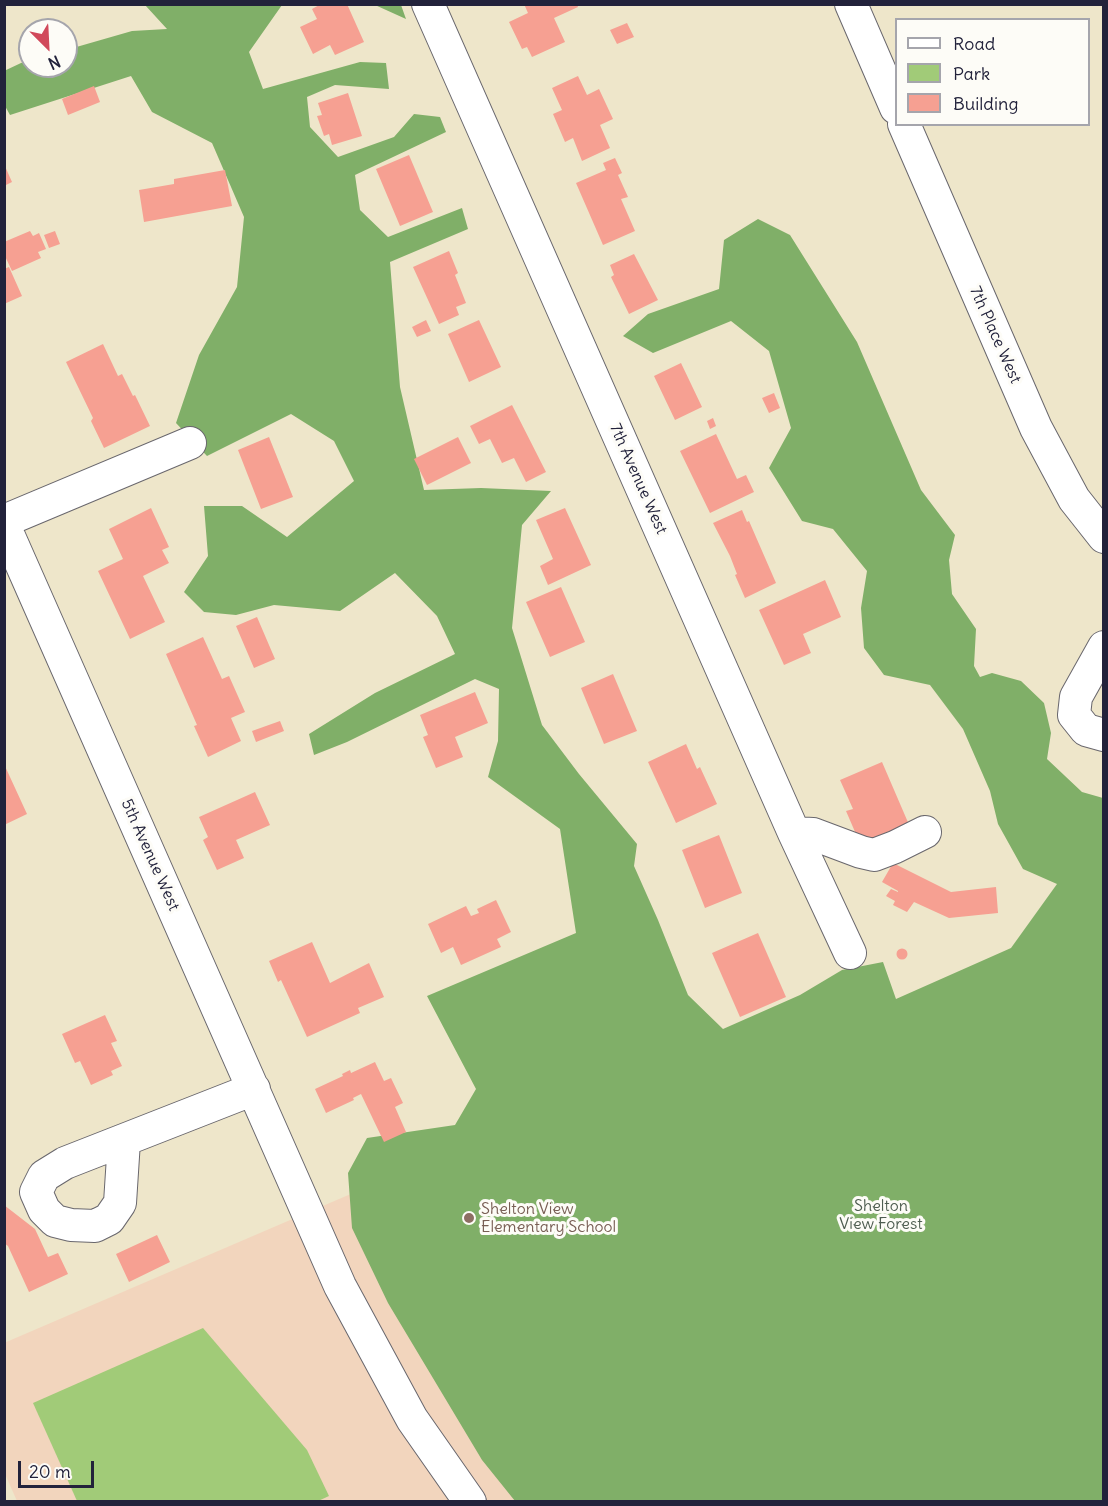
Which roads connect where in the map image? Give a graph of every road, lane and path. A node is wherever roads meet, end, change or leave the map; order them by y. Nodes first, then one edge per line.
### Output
1 (428, 4) edge
2 (851, 4) edge
3 (895, 103) edge
4 (905, 126) edge
5 (190, 443) dead end
6 (4, 523) edge
7 (1104, 537) edge
8 (1104, 647) edge
9 (1104, 735) edge
10 (925, 832) dead end
11 (794, 833) junction
12 (850, 953) dead end
13 (254, 1089) junction
14 (124, 1141) dead end
15 (470, 1502) edge

1 - 11 street, 7th Avenue West
2 - 3 street
4 - 7 street, 7th Place West
5 - 6 street
6 - 13 street, 5th Avenue West
8 - 9 street
10 - 11 street
11 - 12 street, 7th Avenue West
13 - 14 street
13 - 15 street, 5th Avenue West

